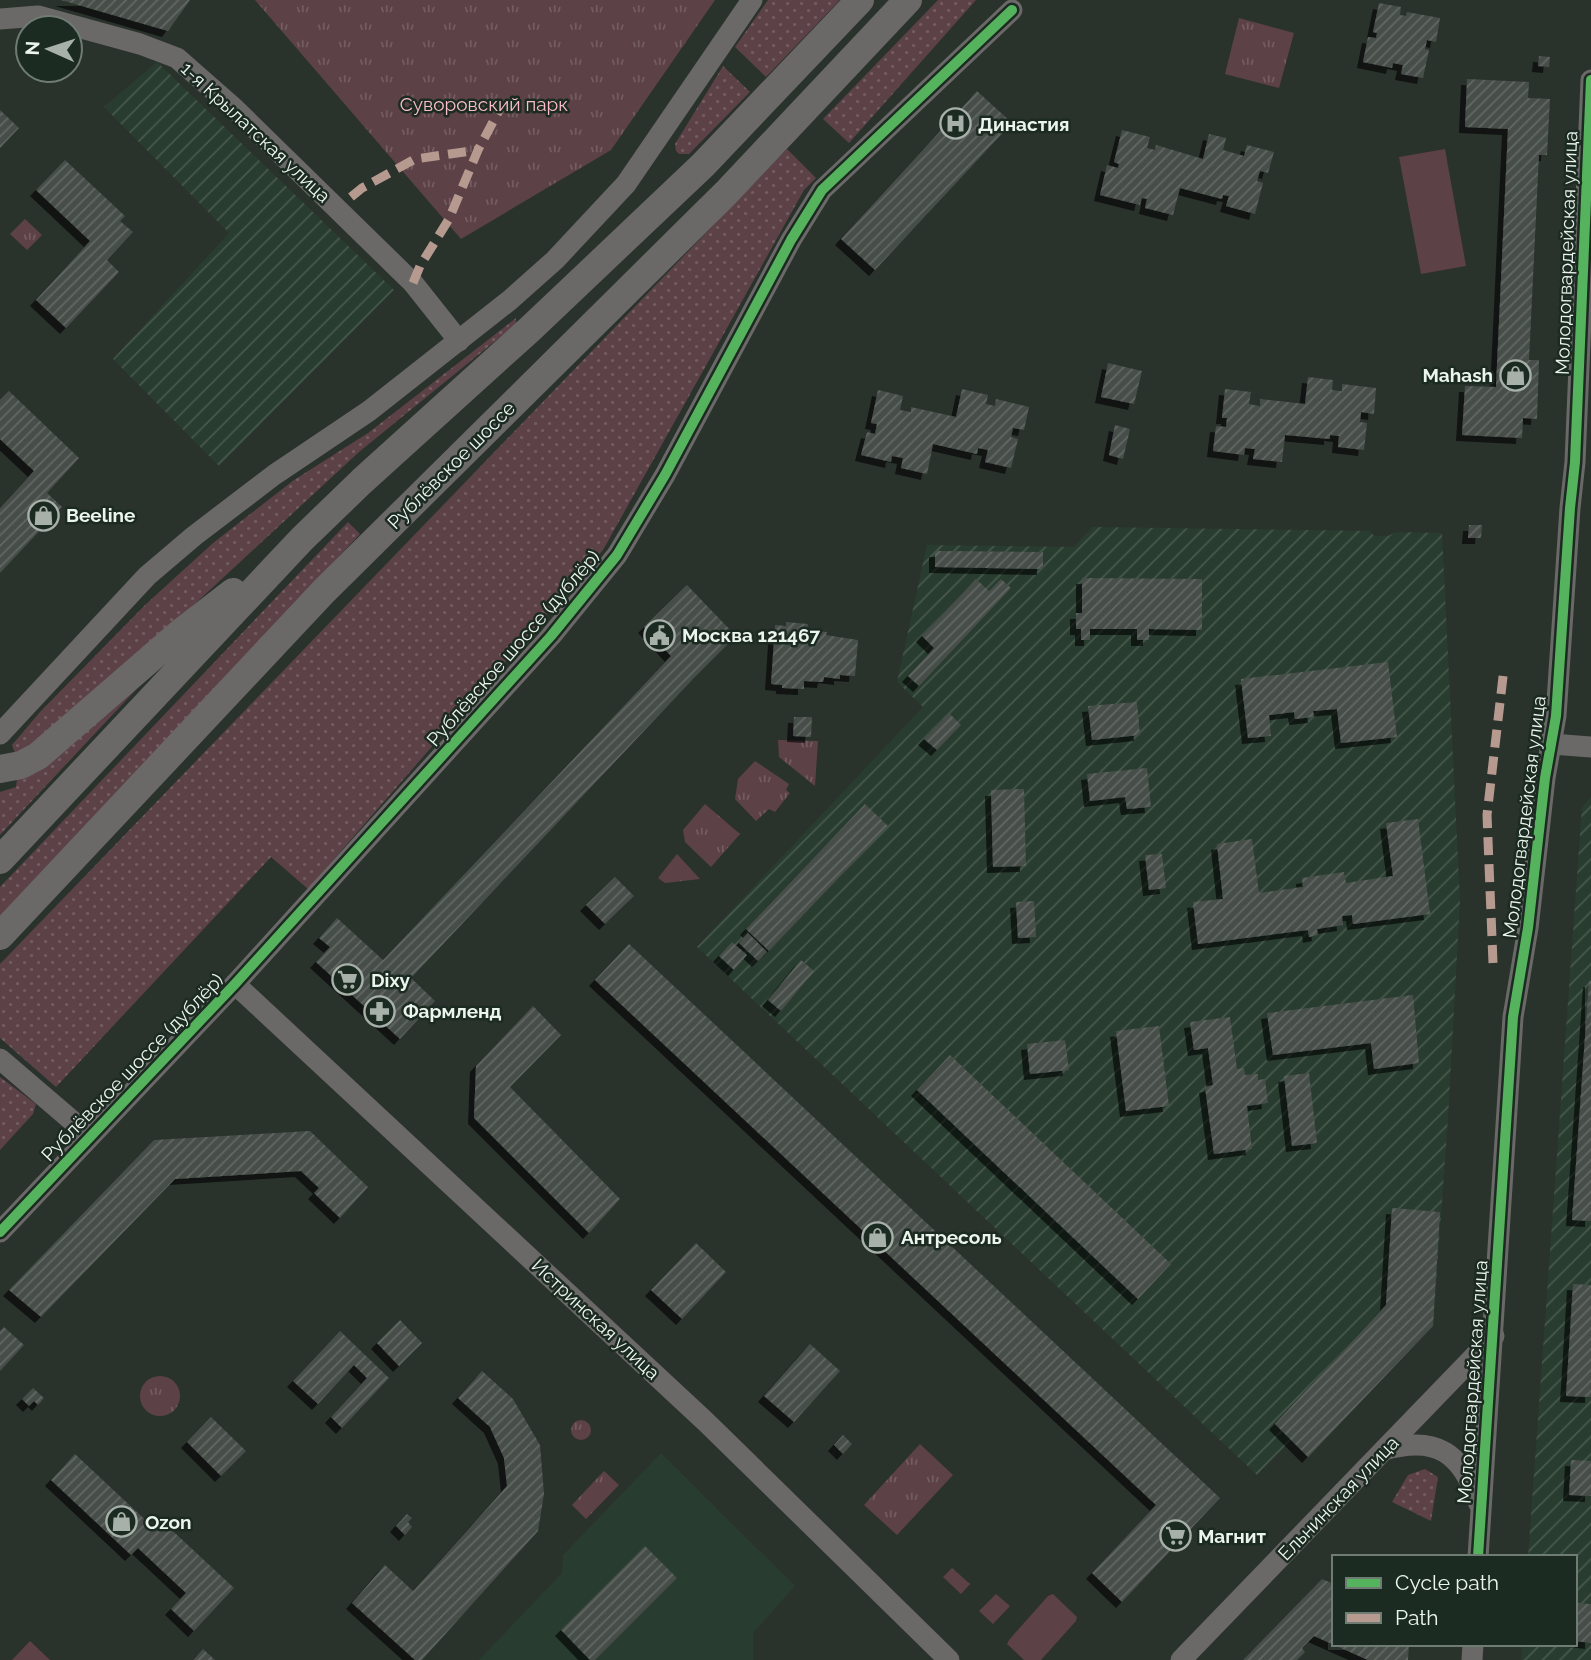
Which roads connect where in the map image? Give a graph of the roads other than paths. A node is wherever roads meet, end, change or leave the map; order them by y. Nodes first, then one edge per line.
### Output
1 (752, 0) edge
2 (860, 0) edge
3 (908, 0) edge
4 (1012, 10) dead end
5 (0, 19) edge
6 (1591, 80) edge
7 (459, 341) junction
8 (302, 539) junction
9 (0, 734) edge
10 (1552, 744) junction
11 (1591, 747) edge
12 (0, 769) edge
13 (0, 860) edge
14 (0, 936) edge
15 (235, 984) junction
16 (0, 1059) edge
17 (90, 1136) junction
18 (0, 1232) edge
19 (1494, 1336) junction
20 (1384, 1450) junction
21 (1481, 1509) junction
22 (1478, 1555) edge
23 (949, 1660) edge
24 (1181, 1660) edge

1 - 7 street
2 - 8 main road
3 - 14 main road, Рублёвское шоссе
4 - 15 street, Рублёвское шоссе (дублёр)
5 - 7 street, 1-я Крылатская улица
6 - 10 street, Молодогвардейская улица
7 - 9 street
8 - 12 main road
8 - 13 main road
10 - 11 street
10 - 19 street, Молодогвардейская улица
15 - 17 street, Рублёвское шоссе (дублёр)
15 - 23 street, Истринская улица
16 - 17 street
17 - 18 street, Рублёвское шоссе (дублёр)
19 - 20 street, Ельнинская улица
19 - 21 street, Молодогвардейская улица
20 - 21 street
20 - 24 street, Ельнинская улица
21 - 22 street, Молодогвардейская улица

